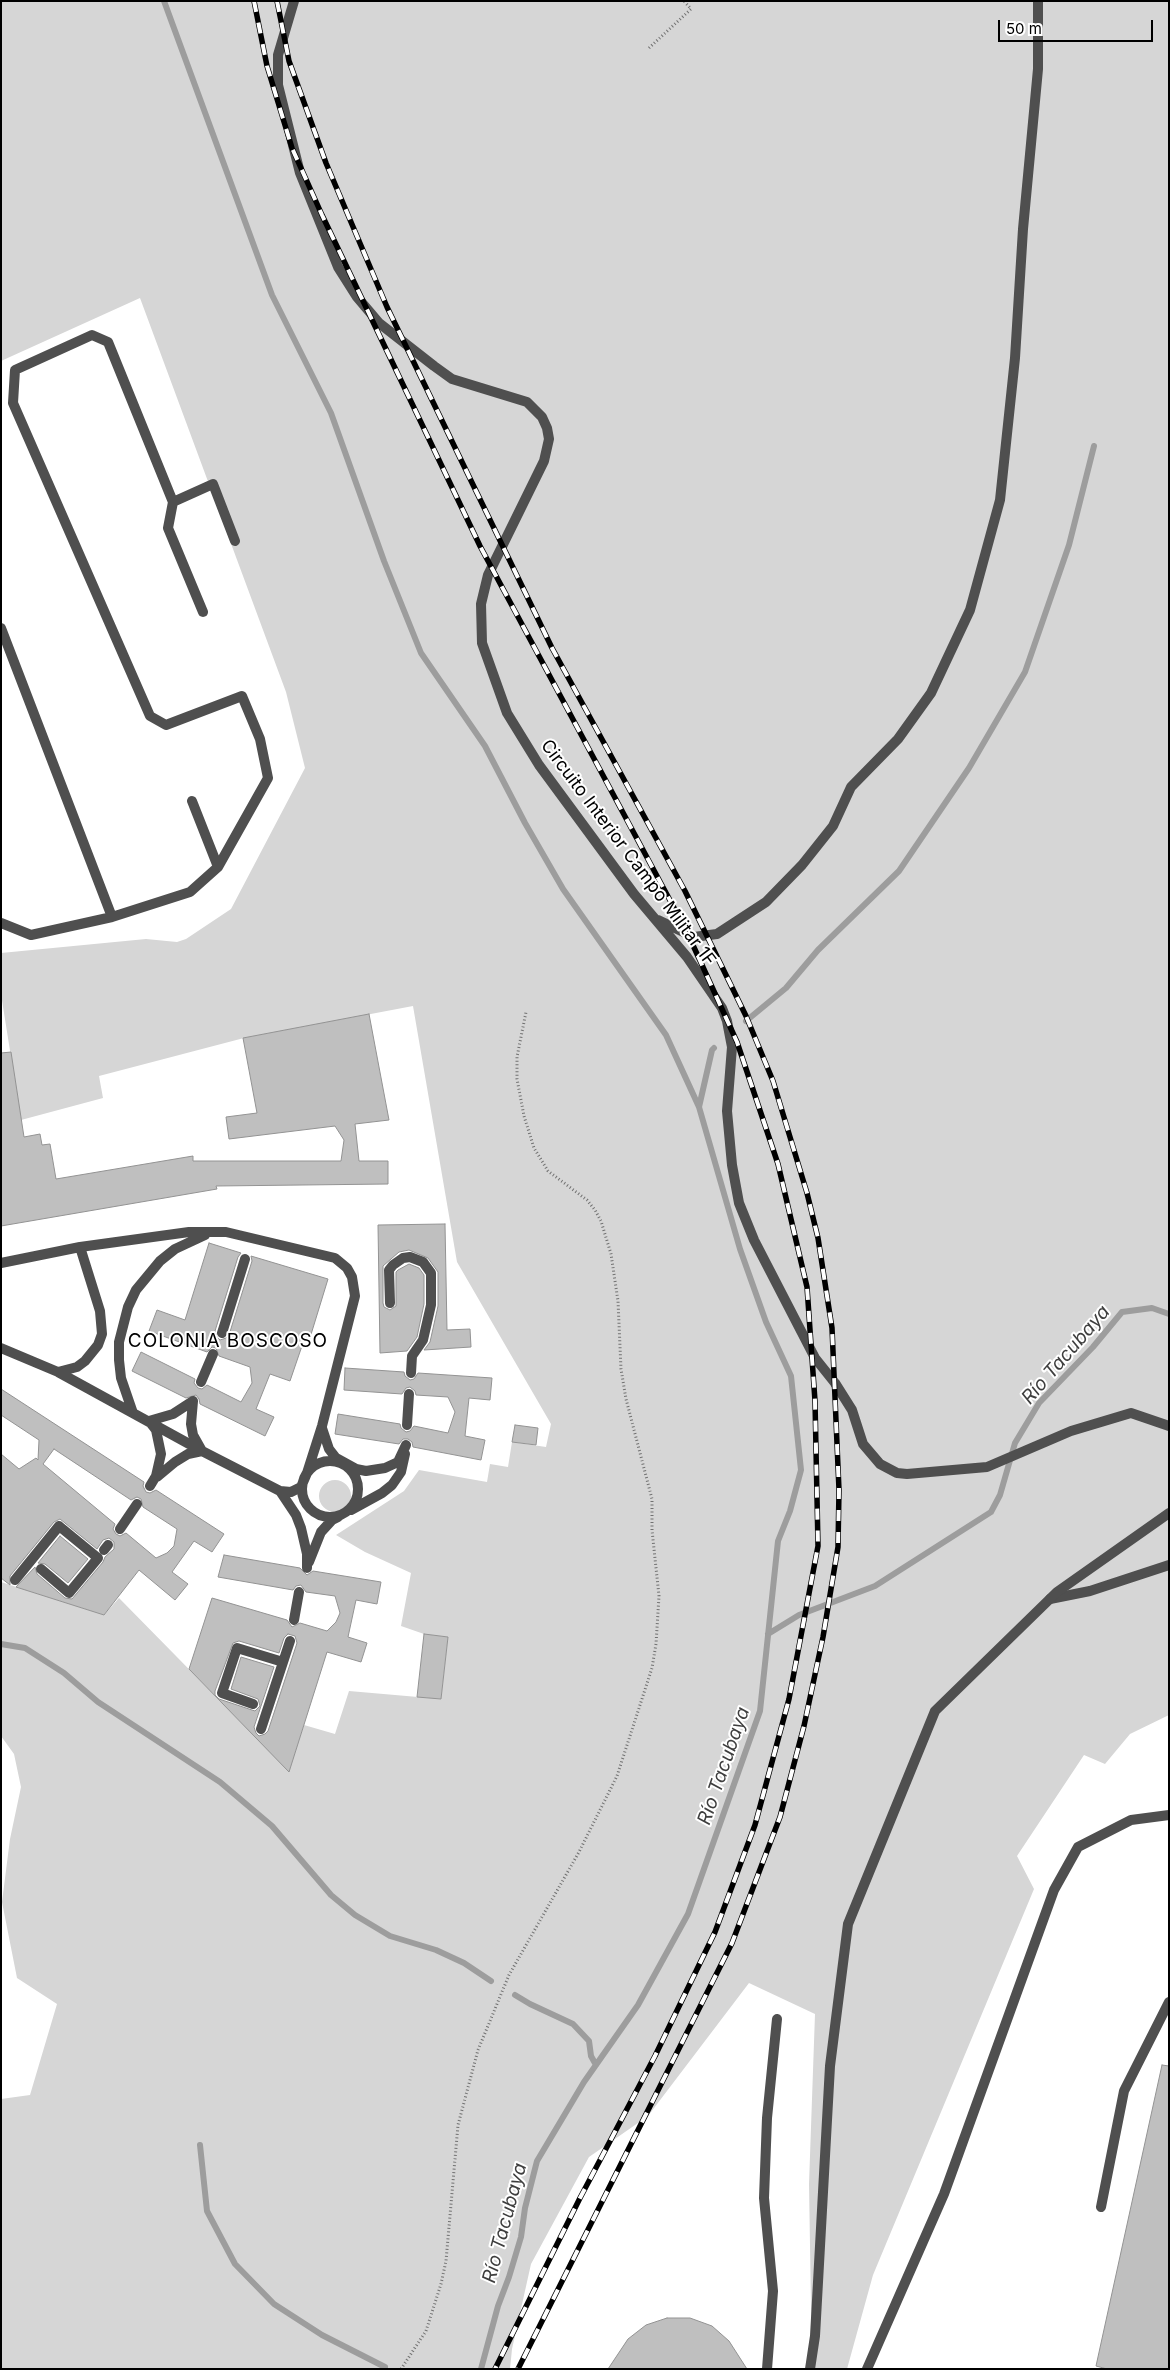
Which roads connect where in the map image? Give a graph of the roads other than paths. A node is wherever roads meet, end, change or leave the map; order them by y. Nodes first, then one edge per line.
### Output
1 (294, 1) edge
2 (1038, 1) edge
3 (174, 502) junction
4 (236, 540) dead end
5 (203, 612) dead end
6 (1, 628) edge
7 (192, 801) dead end
8 (218, 867) junction
9 (112, 917) junction
10 (655, 918) junction
11 (1, 923) edge
12 (226, 1232) junction
13 (80, 1247) junction
14 (245, 1259) dead end
15 (1, 1263) edge
16 (390, 1303) dead end
17 (222, 1333) dead end
18 (1, 1348) edge
19 (213, 1354) dead end
20 (58, 1372) junction
21 (411, 1373) dead end
22 (201, 1382) dead end
23 (409, 1394) dead end
24 (132, 1413) junction
25 (149, 1422) junction
26 (407, 1425) dead end
27 (322, 1426) junction
28 (1169, 1426) edge
29 (202, 1451) junction
30 (345, 1465) junction
31 (303, 1482) junction
32 (280, 1491) junction
33 (138, 1504) dead end
34 (310, 1508) junction
35 (344, 1513) junction
36 (1169, 1513) edge
37 (120, 1529) dead end
38 (1169, 1565) edge
39 (40, 1569) dead end
40 (15, 1580) dead end
41 (299, 1592) dead end
42 (1050, 1599) junction
43 (294, 1620) dead end
44 (290, 1642) dead end
45 (283, 1662) junction
46 (253, 1704) dead end
47 (261, 1729) dead end
48 (1169, 1815) edge
49 (1169, 2002) edge
50 (777, 2019) dead end
51 (1101, 2207) dead end
52 (768, 2369) edge
53 (810, 2369) edge
54 (867, 2369) edge

1 - 10 street, Circuito Interior Campo Militar 1F
2 - 10 street
3 - 4 street
3 - 5 street
3 - 8 street
6 - 9 street
7 - 8 street
8 - 9 street
9 - 11 street
10 - 28 street, Circuito Interior Campo Militar 1F
12 - 13 street
12 - 24 street
12 - 27 street
13 - 15 street
13 - 20 street
14 - 17 street
16 - 21 street
18 - 20 street
19 - 22 street
20 - 24 street
23 - 26 street
24 - 25 street
25 - 29 street
25 - 29 street
25 - 29 street
27 - 30 street
27 - 31 street
29 - 32 street
30 - 31 street
30 - 35 street
30 - 35 street
31 - 32 street
31 - 34 street
32 - 34 street
32 - 35 street
33 - 37 street
34 - 35 street
36 - 42 street
38 - 42 street
39 - 40 street
41 - 43 street
42 - 53 street
44 - 45 street
45 - 46 street
45 - 47 street
48 - 54 street
49 - 51 street
50 - 52 street

